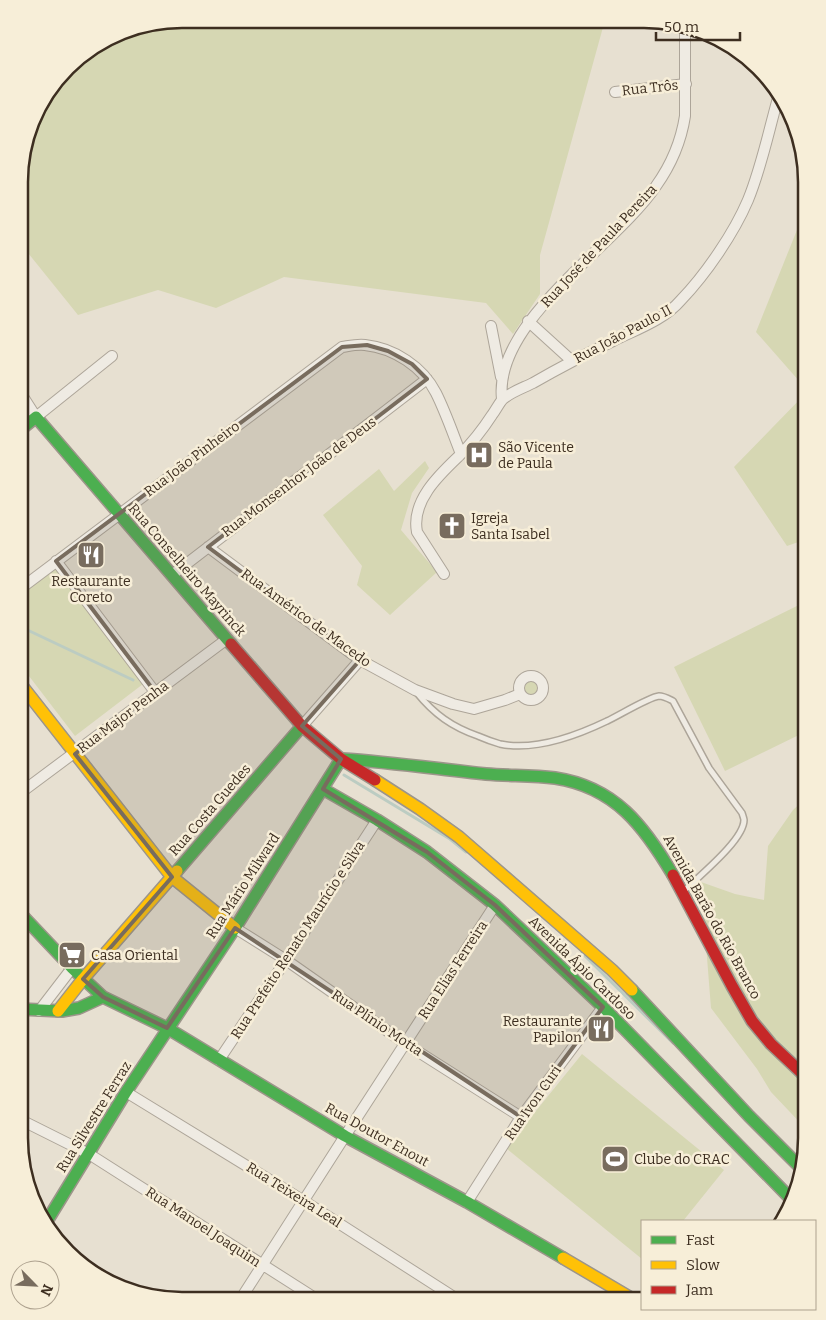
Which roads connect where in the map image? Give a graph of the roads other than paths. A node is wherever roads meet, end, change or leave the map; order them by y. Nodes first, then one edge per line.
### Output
1 (685, 33) edge
2 (686, 84) junction
3 (615, 92) dead end
4 (777, 103) edge
5 (528, 321) junction
6 (491, 326) dead end
7 (112, 356) dead end
8 (572, 361) junction
9 (427, 379) junction
10 (502, 381) junction
11 (502, 399) junction
12 (28, 404) edge
13 (36, 417) junction
14 (28, 424) edge
15 (461, 454) junction
16 (118, 514) junction
17 (208, 547) junction
18 (56, 561) junction
19 (444, 574) dead end
20 (172, 575) junction
21 (28, 583) edge
22 (227, 639) junction
23 (360, 660) junction
24 (415, 690) junction
25 (155, 692) junction
26 (28, 694) edge
27 (520, 694) dead end
28 (302, 726) junction
29 (74, 754) junction
30 (342, 758) junction
31 (28, 787) edge
32 (323, 789) junction
33 (377, 820) junction
34 (172, 877) junction
35 (683, 892) junction
36 (495, 905) junction
37 (28, 922) edge
38 (235, 928) junction
39 (286, 960) junction
40 (72, 968) junction
41 (82, 979) junction
42 (103, 997) junction
43 (603, 1006) junction
44 (28, 1010) edge
45 (39, 1011) junction
46 (58, 1011) junction
47 (167, 1028) junction
48 (406, 1044) junction
49 (219, 1060) junction
50 (798, 1070) edge
51 (126, 1092) junction
52 (521, 1117) junction
53 (28, 1124) edge
54 (345, 1136) junction
55 (89, 1154) junction
56 (796, 1163) edge
57 (787, 1195) edge
58 (304, 1201) junction
59 (467, 1202) junction
60 (49, 1217) edge
61 (262, 1265) junction
62 (245, 1292) edge
63 (305, 1292) edge
64 (446, 1292) edge
65 (621, 1292) edge

1 - 2 street, Rua José de Paula Pereira
2 - 3 street, Rua Trôs
2 - 5 street, Rua José de Paula Pereira
4 - 8 street, Rua João Paulo II
5 - 8 street
5 - 10 street, Rua José de Paula Pereira
6 - 10 street
7 - 13 street
8 - 11 street, Rua João Paulo II
9 - 15 street
9 - 16 street, Rua João Pinheiro
9 - 17 street, Rua Monsenhor João de Deus
10 - 11 street, Rua José de Paula Pereira
11 - 15 street, Rua João Paulo II
12 - 13 street, Rua Conselheiro Mayrinck
13 - 14 street
13 - 16 street, Rua Conselheiro Mayrinck
15 - 19 street, Rua João Paulo II
16 - 18 street, Rua João Pinheiro
16 - 20 street, Rua Conselheiro Mayrinck
17 - 20 street, Rua Monsenhor João de Deus
17 - 23 street, Rua Américo de Macedo
18 - 21 street, Rua João Pinheiro
18 - 25 street
20 - 22 street, Rua Conselheiro Mayrinck
22 - 25 street, Rua Major Penha
22 - 28 street, Rua Conselheiro Mayrinck
23 - 24 street, Rua Américo de Macedo
23 - 28 street, Rua Costa Guedes
24 - 27 street, Rua Américo de Macedo
24 - 35 lane
25 - 29 street, Rua Major Penha
26 - 29 street
28 - 30 street, Rua Conselheiro Mayrinck
28 - 34 street, Rua Costa Guedes
29 - 31 street, Rua Major Penha
29 - 34 street
30 - 32 street, Rua Mário Milward
30 - 35 street, Avenida Barão do Rio Branco
30 - 56 street, Avenida Ápio Cardoso
32 - 33 street, Avenida Ápio Cardoso
32 - 38 street, Rua Mário Milward
33 - 36 street, Avenida Ápio Cardoso
33 - 39 street, Rua Prefeito Renato Maurício e Silva
34 - 38 street
34 - 41 street, Rua Costa Guedes
35 - 50 street, Avenida Barão do Rio Branco
36 - 43 street, Avenida Ápio Cardoso
36 - 48 street, Rua Elias Ferreira
37 - 40 street, Rua Doutor Enout
38 - 39 street, Rua Plínio Motta
38 - 47 street, Rua Mário Milward
39 - 48 street, Rua Plínio Motta
39 - 49 street, Rua Prefeito Renato Maurício e Silva
40 - 41 street, Rua Doutor Enout
40 - 45 street
41 - 42 street, Rua Doutor Enout
41 - 46 street, Rua Costa Guedes
42 - 46 street
42 - 47 street, Rua Doutor Enout
43 - 52 street, Rua Ivon Curi
43 - 57 street, Avenida Ápio Cardoso
44 - 45 street
45 - 46 street
47 - 49 street, Rua Doutor Enout
47 - 51 street, Rua Silvestre Ferraz
48 - 52 street, Rua Plínio Motta
48 - 54 street, Rua Elias Ferreira
49 - 54 street, Rua Doutor Enout
51 - 55 street, Rua Silvestre Ferraz
51 - 58 street, Rua Teixeira Leal
52 - 59 street, Rua Ivon Curi
53 - 55 street, Rua Manoel Joaquim
54 - 58 street, Rua Elias Ferreira
54 - 59 street, Rua Doutor Enout
55 - 60 street, Rua Silvestre Ferraz
55 - 61 street, Rua Manoel Joaquim
58 - 61 street, Rua Elias Ferreira
58 - 64 street, Rua Teixeira Leal
59 - 65 street, Rua Doutor Enout
61 - 62 street, Rua Elias Ferreira
61 - 63 street, Rua Manoel Joaquim

